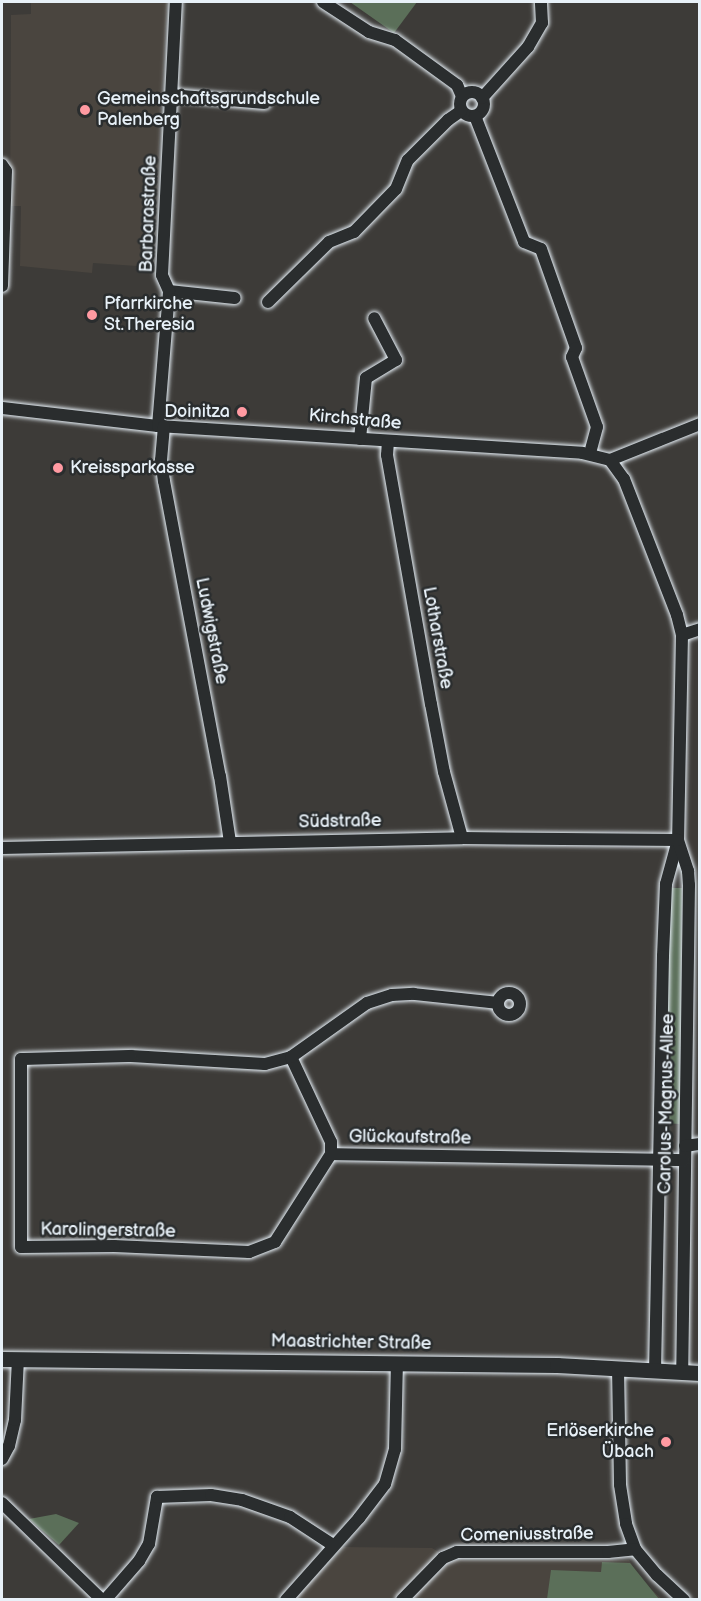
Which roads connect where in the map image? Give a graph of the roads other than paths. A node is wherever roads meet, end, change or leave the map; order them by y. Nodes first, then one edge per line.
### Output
1 (176, 2) edge
2 (323, 2) edge
3 (541, 2) edge
4 (171, 94) junction
5 (462, 96) junction
6 (482, 98) junction
7 (265, 103) dead end
8 (461, 111) junction
9 (475, 116) junction
10 (2, 165) edge
11 (2, 286) edge
12 (169, 291) junction
13 (236, 298) dead end
14 (268, 302) dead end
15 (374, 318) dead end
16 (2, 408) edge
17 (699, 424) edge
18 (161, 426) junction
19 (360, 439) junction
20 (388, 441) junction
21 (590, 454) junction
22 (610, 460) junction
23 (699, 629) edge
24 (682, 635) junction
25 (462, 838) junction
26 (678, 840) junction
27 (230, 842) junction
28 (2, 848) edge
29 (694, 871) edge
30 (498, 1003) dead end
31 (291, 1056) junction
32 (699, 1144) edge
33 (685, 1146) junction
34 (331, 1154) junction
35 (661, 1159) junction
36 (684, 1160) junction
37 (2, 1359) edge
38 (18, 1359) junction
39 (397, 1363) junction
40 (618, 1368) junction
41 (655, 1369) junction
42 (682, 1371) junction
43 (699, 1373) edge
44 (2, 1459) edge
45 (2, 1503) edge
46 (333, 1545) junction
47 (635, 1549) junction
48 (103, 1599) edge
49 (286, 1599) edge
50 (402, 1599) edge
51 (684, 1599) edge

1 - 4 street, Barbarastraße
2 - 5 street
3 - 6 street
4 - 7 street
4 - 12 street, Barbarastraße
5 - 6 street
5 - 8 street
6 - 9 street
8 - 9 street
8 - 14 street
9 - 21 street
10 - 11 street
12 - 13 street
12 - 18 street, Barbarastraße
15 - 19 street
16 - 18 street, Kirchstraße
17 - 22 street
18 - 19 street, Kirchstraße
18 - 27 street, Ludwigstraße
19 - 20 street, Kirchstraße
20 - 21 street, Kirchstraße
20 - 25 street, Lotharstraße
21 - 22 street, Kirchstraße
22 - 24 street, Carolus-Magnus-Allee
23 - 24 street
24 - 26 street, Carolus-Magnus-Allee
25 - 26 street, Südstraße
25 - 27 street, Südstraße
26 - 29 street, Carolus-Magnus-Allee
26 - 35 street, Carolus-Magnus-Allee
27 - 28 street, Südstraße
29 - 33 street, Carolus-Magnus-Allee
30 - 31 street
31 - 34 street, Glückaufstraße
31 - 34 street, Karolingerstraße
32 - 33 street
33 - 36 street, Carolus-Magnus-Allee
34 - 35 street, Glückaufstraße
35 - 36 street, Glückaufstraße
35 - 41 street, Carolus-Magnus-Allee
36 - 42 street, Carolus-Magnus-Allee
37 - 38 street, Maastrichter Straße
38 - 39 street, Maastrichter Straße
38 - 44 street
39 - 40 street, Maastrichter Straße
39 - 46 street
40 - 41 street, Maastrichter Straße
40 - 47 street
41 - 42 street, Maastrichter Straße
42 - 43 street, Maastrichter Straße
45 - 48 street
46 - 48 street
46 - 49 street
47 - 50 street, Comeniusstraße
47 - 51 street

